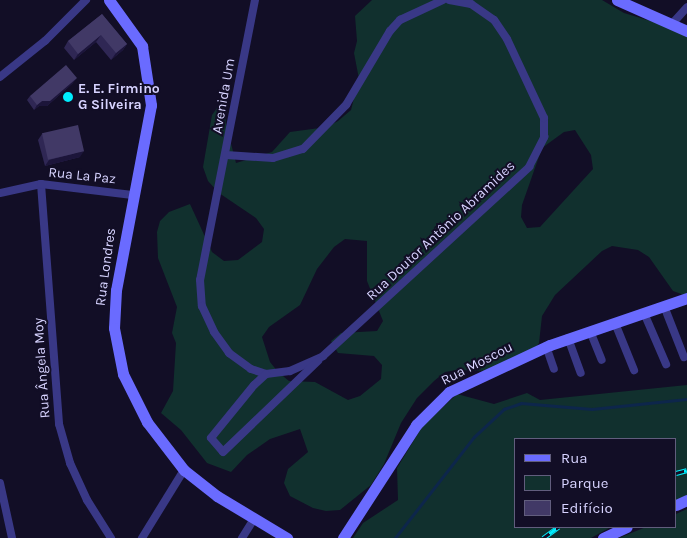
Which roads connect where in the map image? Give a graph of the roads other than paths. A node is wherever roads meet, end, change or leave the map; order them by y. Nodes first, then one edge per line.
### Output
1 (86, 0) edge
2 (109, 0) edge
3 (255, 0) edge
4 (443, 0) edge
5 (449, 0) edge
6 (617, 0) edge
7 (687, 7) edge
8 (671, 25) junction
9 (687, 31) edge
10 (0, 77) edge
11 (226, 155) junction
12 (40, 184) junction
13 (0, 193) edge
14 (132, 195) junction
15 (687, 298) edge
16 (664, 306) junction
17 (644, 313) junction
18 (615, 322) junction
19 (590, 331) junction
20 (568, 338) junction
21 (546, 346) junction
22 (323, 356) junction
23 (684, 357) dead end
24 (602, 360) dead end
25 (666, 364) dead end
26 (554, 369) dead end
27 (634, 370) dead end
28 (581, 373) dead end
29 (266, 374) junction
30 (184, 470) junction
31 (0, 483) edge
32 (254, 519) junction
33 (625, 528) edge
34 (12, 538) edge
35 (111, 538) edge
36 (142, 538) edge
37 (242, 538) edge
38 (287, 538) edge
39 (343, 538) edge
40 (603, 538) edge

1 - 10 street
2 - 14 street, Rua Londres
3 - 11 street, Avenida Um
4 - 11 street
5 - 22 street, Rua Doutor Antônio Abramides
6 - 8 street
7 - 8 street
8 - 9 street
11 - 29 street, Avenida Um
12 - 13 street, Rua La Paz
12 - 14 street, Rua La Paz
12 - 35 street, Rua Ângela Moy
14 - 30 street, Rua Londres
15 - 16 street, Rua Moscou
16 - 17 street, Rua Moscou
16 - 23 street
17 - 18 street, Rua Moscou
17 - 25 street
18 - 19 street, Rua Moscou
18 - 27 street
19 - 20 street, Rua Moscou
19 - 24 street
20 - 21 street, Rua Moscou
20 - 28 street
21 - 26 street
21 - 39 street, Rua Moscou
22 - 29 street, Rua Doutor Antônio Abramides
22 - 29 street, Rua Doutor Antônio Abramides
30 - 32 street, Rua Londres
30 - 36 street
31 - 34 street
32 - 37 street
32 - 38 street, Rua Londres
33 - 40 street

